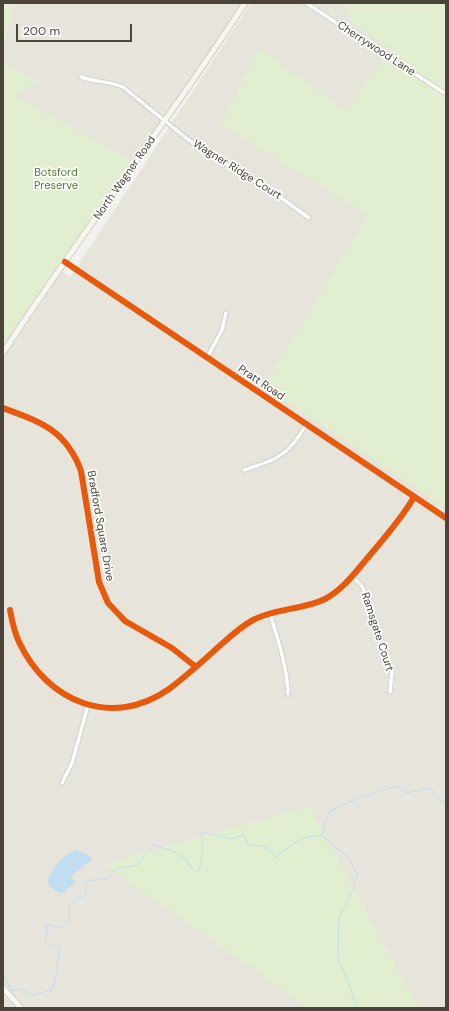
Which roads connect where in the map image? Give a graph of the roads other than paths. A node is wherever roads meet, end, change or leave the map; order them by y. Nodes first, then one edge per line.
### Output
1 (245, 3) edge
2 (306, 3) edge
3 (81, 77) dead end
4 (446, 94) edge
5 (165, 121) junction
6 (310, 218) dead end
7 (65, 262) junction
8 (226, 313) dead end
9 (3, 353) edge
10 (207, 358) junction
11 (3, 408) edge
12 (306, 425) junction
13 (244, 470) dead end
14 (414, 497) junction
15 (446, 518) edge
16 (352, 576) junction
17 (10, 610) dead end
18 (270, 614) junction
19 (196, 667) junction
20 (390, 692) dead end
21 (288, 694) dead end
22 (88, 705) junction
23 (62, 783) dead end
24 (3, 988) edge
25 (21, 1008) edge

1 - 5 main road, North Wagner Road
2 - 4 street, Cherrywood Lane
3 - 5 street, Wagner Ridge Court
5 - 6 street, Wagner Ridge Court
5 - 7 main road, North Wagner Road
7 - 9 main road, North Wagner Road
7 - 10 street, Pratt Road
8 - 10 street
10 - 12 street, Pratt Road
11 - 19 street, Bradford Square Drive
12 - 13 street
12 - 14 street, Pratt Road
14 - 15 street, Pratt Road
14 - 16 street
16 - 18 street
16 - 20 street, Ramsgate Court
17 - 22 street
18 - 19 street
18 - 21 street
19 - 22 street
22 - 23 street
24 - 25 main road

